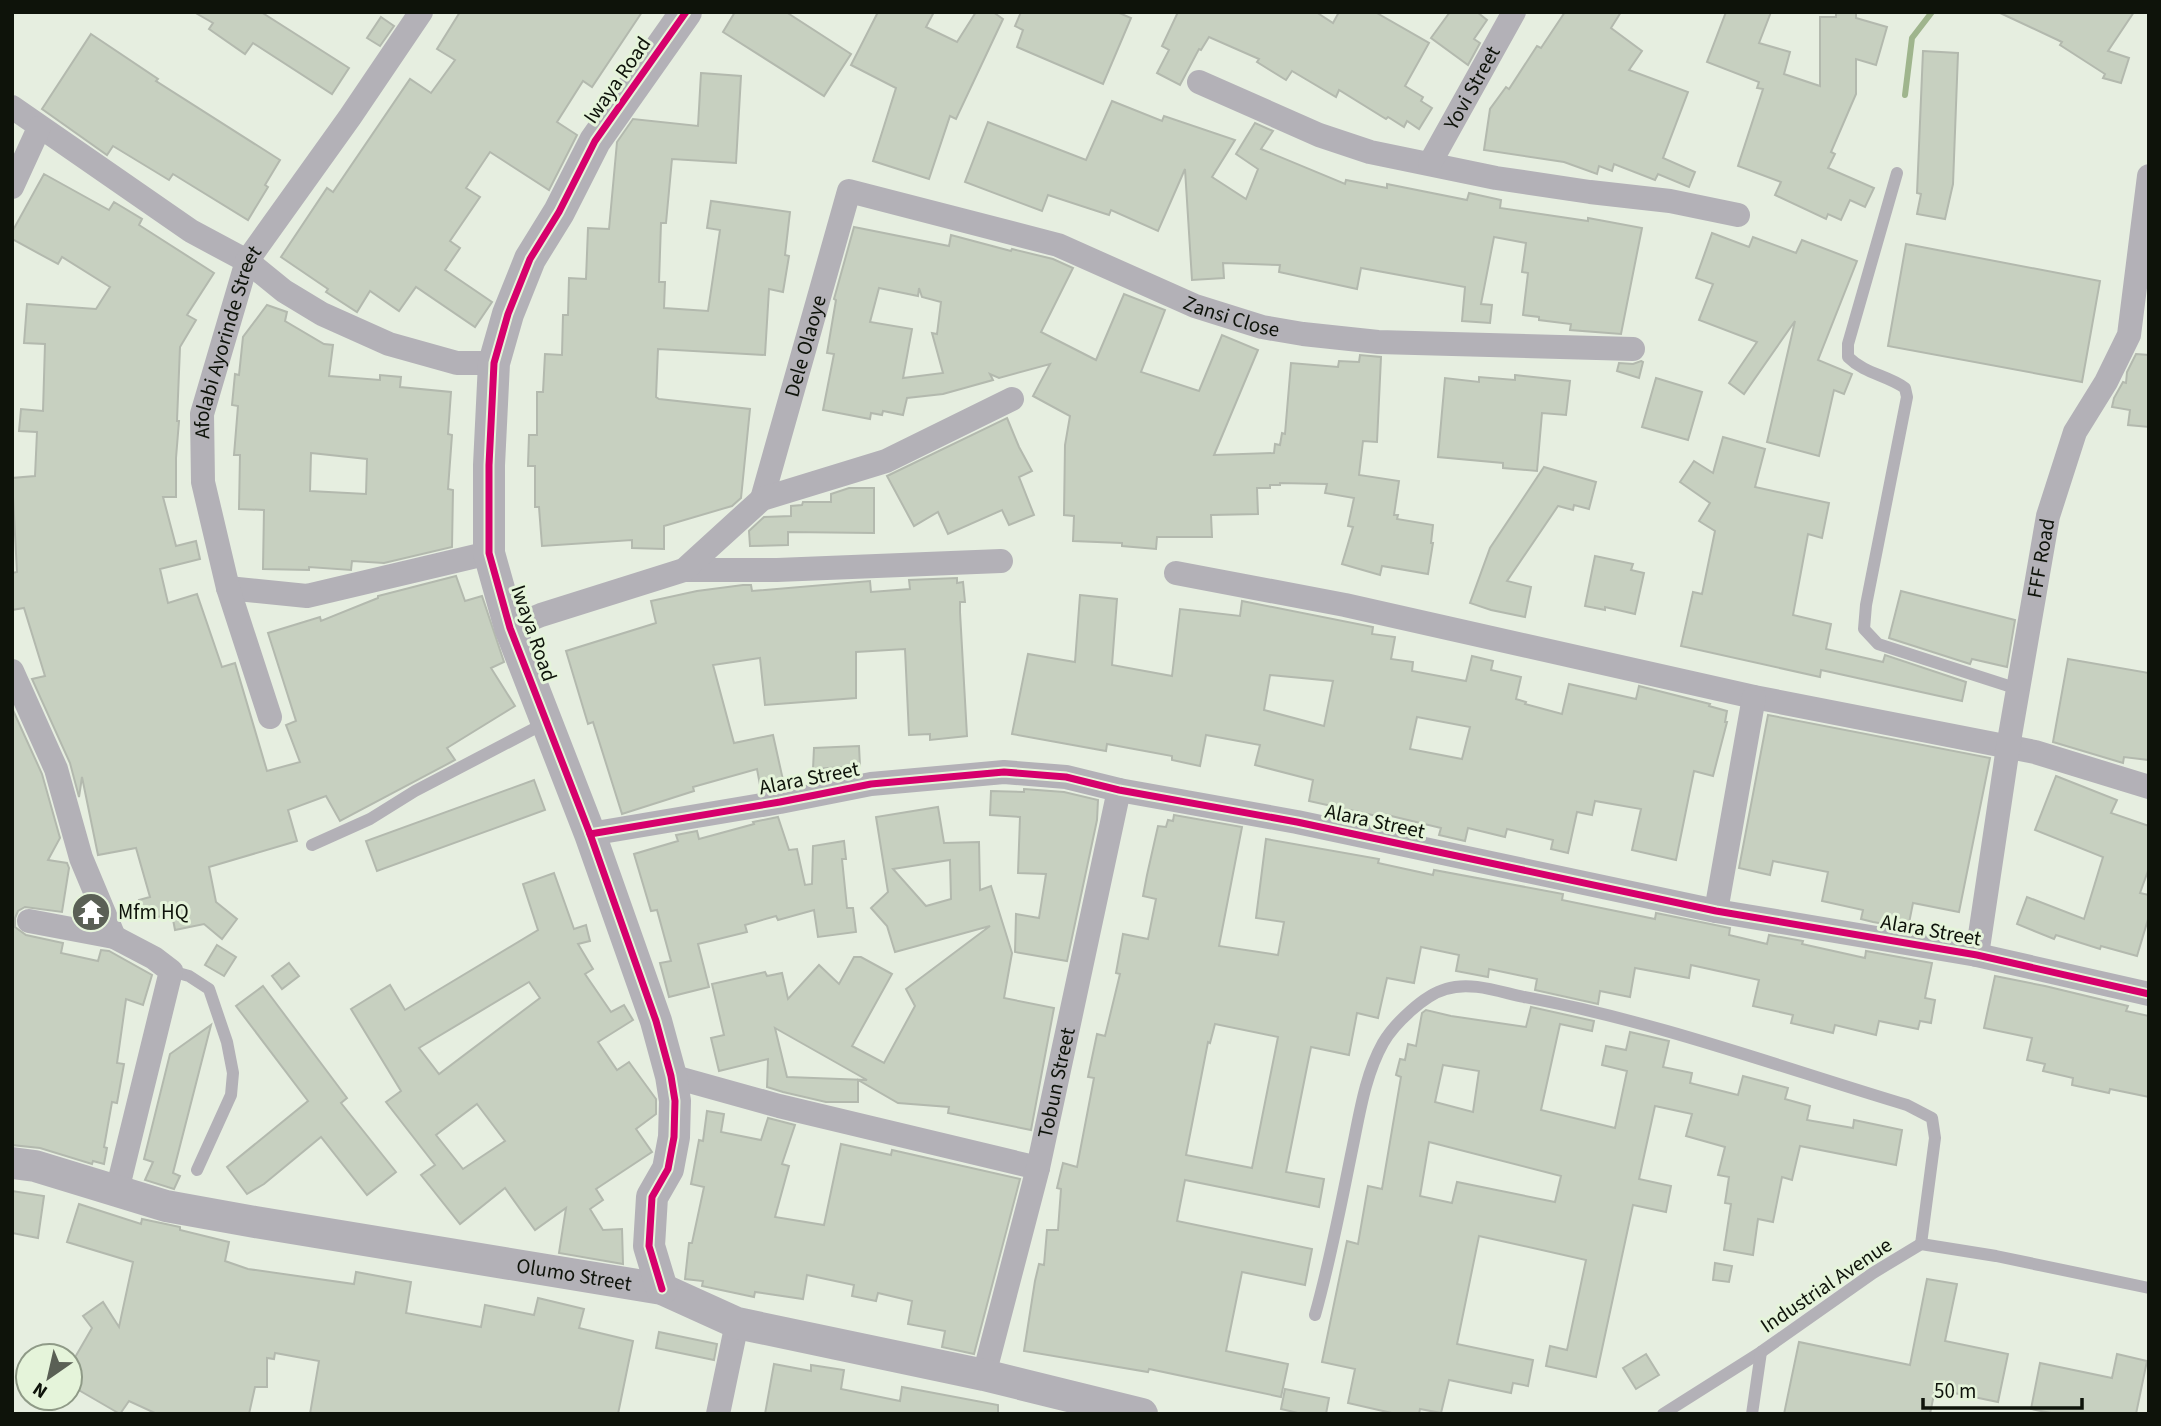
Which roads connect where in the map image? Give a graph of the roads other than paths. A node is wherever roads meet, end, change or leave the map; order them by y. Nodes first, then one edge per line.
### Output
1 (421, 12) edge
2 (686, 12) edge
3 (1514, 12) edge
4 (1199, 82) dead end
5 (12, 107) edge
6 (39, 128) junction
7 (1430, 163) junction
8 (1896, 173) dead end
9 (2149, 176) edge
10 (12, 187) edge
11 (849, 191) joint
12 (1738, 215) dead end
13 (247, 261) junction
14 (1633, 349) dead end
15 (494, 363) junction
16 (1012, 399) dead end
17 (762, 499) junction
18 (489, 553) junction
19 (1001, 561) dead end
20 (684, 569) junction
21 (1176, 573) dead end
22 (228, 588) junction
23 (510, 628) junction
24 (12, 671) edge
25 (2018, 689) junction
26 (1754, 697) junction
27 (270, 717) dead end
28 (547, 722) junction
29 (2008, 747) junction
30 (2149, 787) edge
31 (1119, 790) junction
32 (590, 834) junction
33 (312, 845) dead end
34 (1716, 911) junction
35 (29, 921) dead end
36 (114, 937) junction
37 (1977, 955) junction
38 (171, 971) junction
39 (2149, 994) edge
40 (671, 1076) junction
41 (12, 1163) edge
42 (1038, 1168) junction
43 (197, 1170) dead end
44 (117, 1191) junction
45 (1921, 1244) junction
46 (2149, 1288) edge
47 (662, 1289) junction
48 (1315, 1315) dead end
49 (737, 1323) junction
50 (1761, 1352) junction
51 (984, 1375) junction
52 (1135, 1413) edge
53 (718, 1414) edge
54 (1663, 1414) edge
55 (1752, 1414) edge

1 - 13 street, Afolabi Ayorinde Street
2 - 15 street, Iwaya Road
3 - 7 street, Yovi Street
4 - 7 street
5 - 6 street
6 - 10 street
6 - 13 street
7 - 12 street
8 - 25 lane
9 - 25 street, FFF Road
11 - 14 street, Zansi Close
11 - 17 street, Dele Olaoye
13 - 15 street
13 - 22 street, Afolabi Ayorinde Street
15 - 18 street, Iwaya Road
16 - 17 street
17 - 20 street
18 - 22 street
18 - 23 street, Iwaya Road
19 - 20 street
20 - 23 street
21 - 26 street
22 - 27 street, Afolabi Ayorinde Street
23 - 28 street, Iwaya Road
24 - 36 street
25 - 29 street, FFF Road
26 - 29 street
26 - 34 street
28 - 32 street, Iwaya Road
28 - 33 lane
29 - 30 street
29 - 37 street, FFF Road
31 - 32 street, Alara Street
31 - 34 street, Alara Street
31 - 42 street, Tobun Street
32 - 40 street, Iwaya Road
34 - 37 street, Alara Street
35 - 36 street
36 - 38 street
37 - 39 street, Alara Street
38 - 43 lane
38 - 44 street
40 - 42 street
40 - 47 street, Iwaya Road
41 - 44 street, Olumo Street
42 - 51 street, Tobun Street
44 - 47 street, Olumo Street
45 - 46 lane, Industrial Avenue
45 - 48 lane
45 - 50 lane, Industrial Avenue
47 - 49 street, Olumo Street
49 - 51 street, Olumo Street
49 - 53 street
50 - 54 lane, Industrial Avenue
50 - 55 lane
51 - 52 street, Olumo Street

